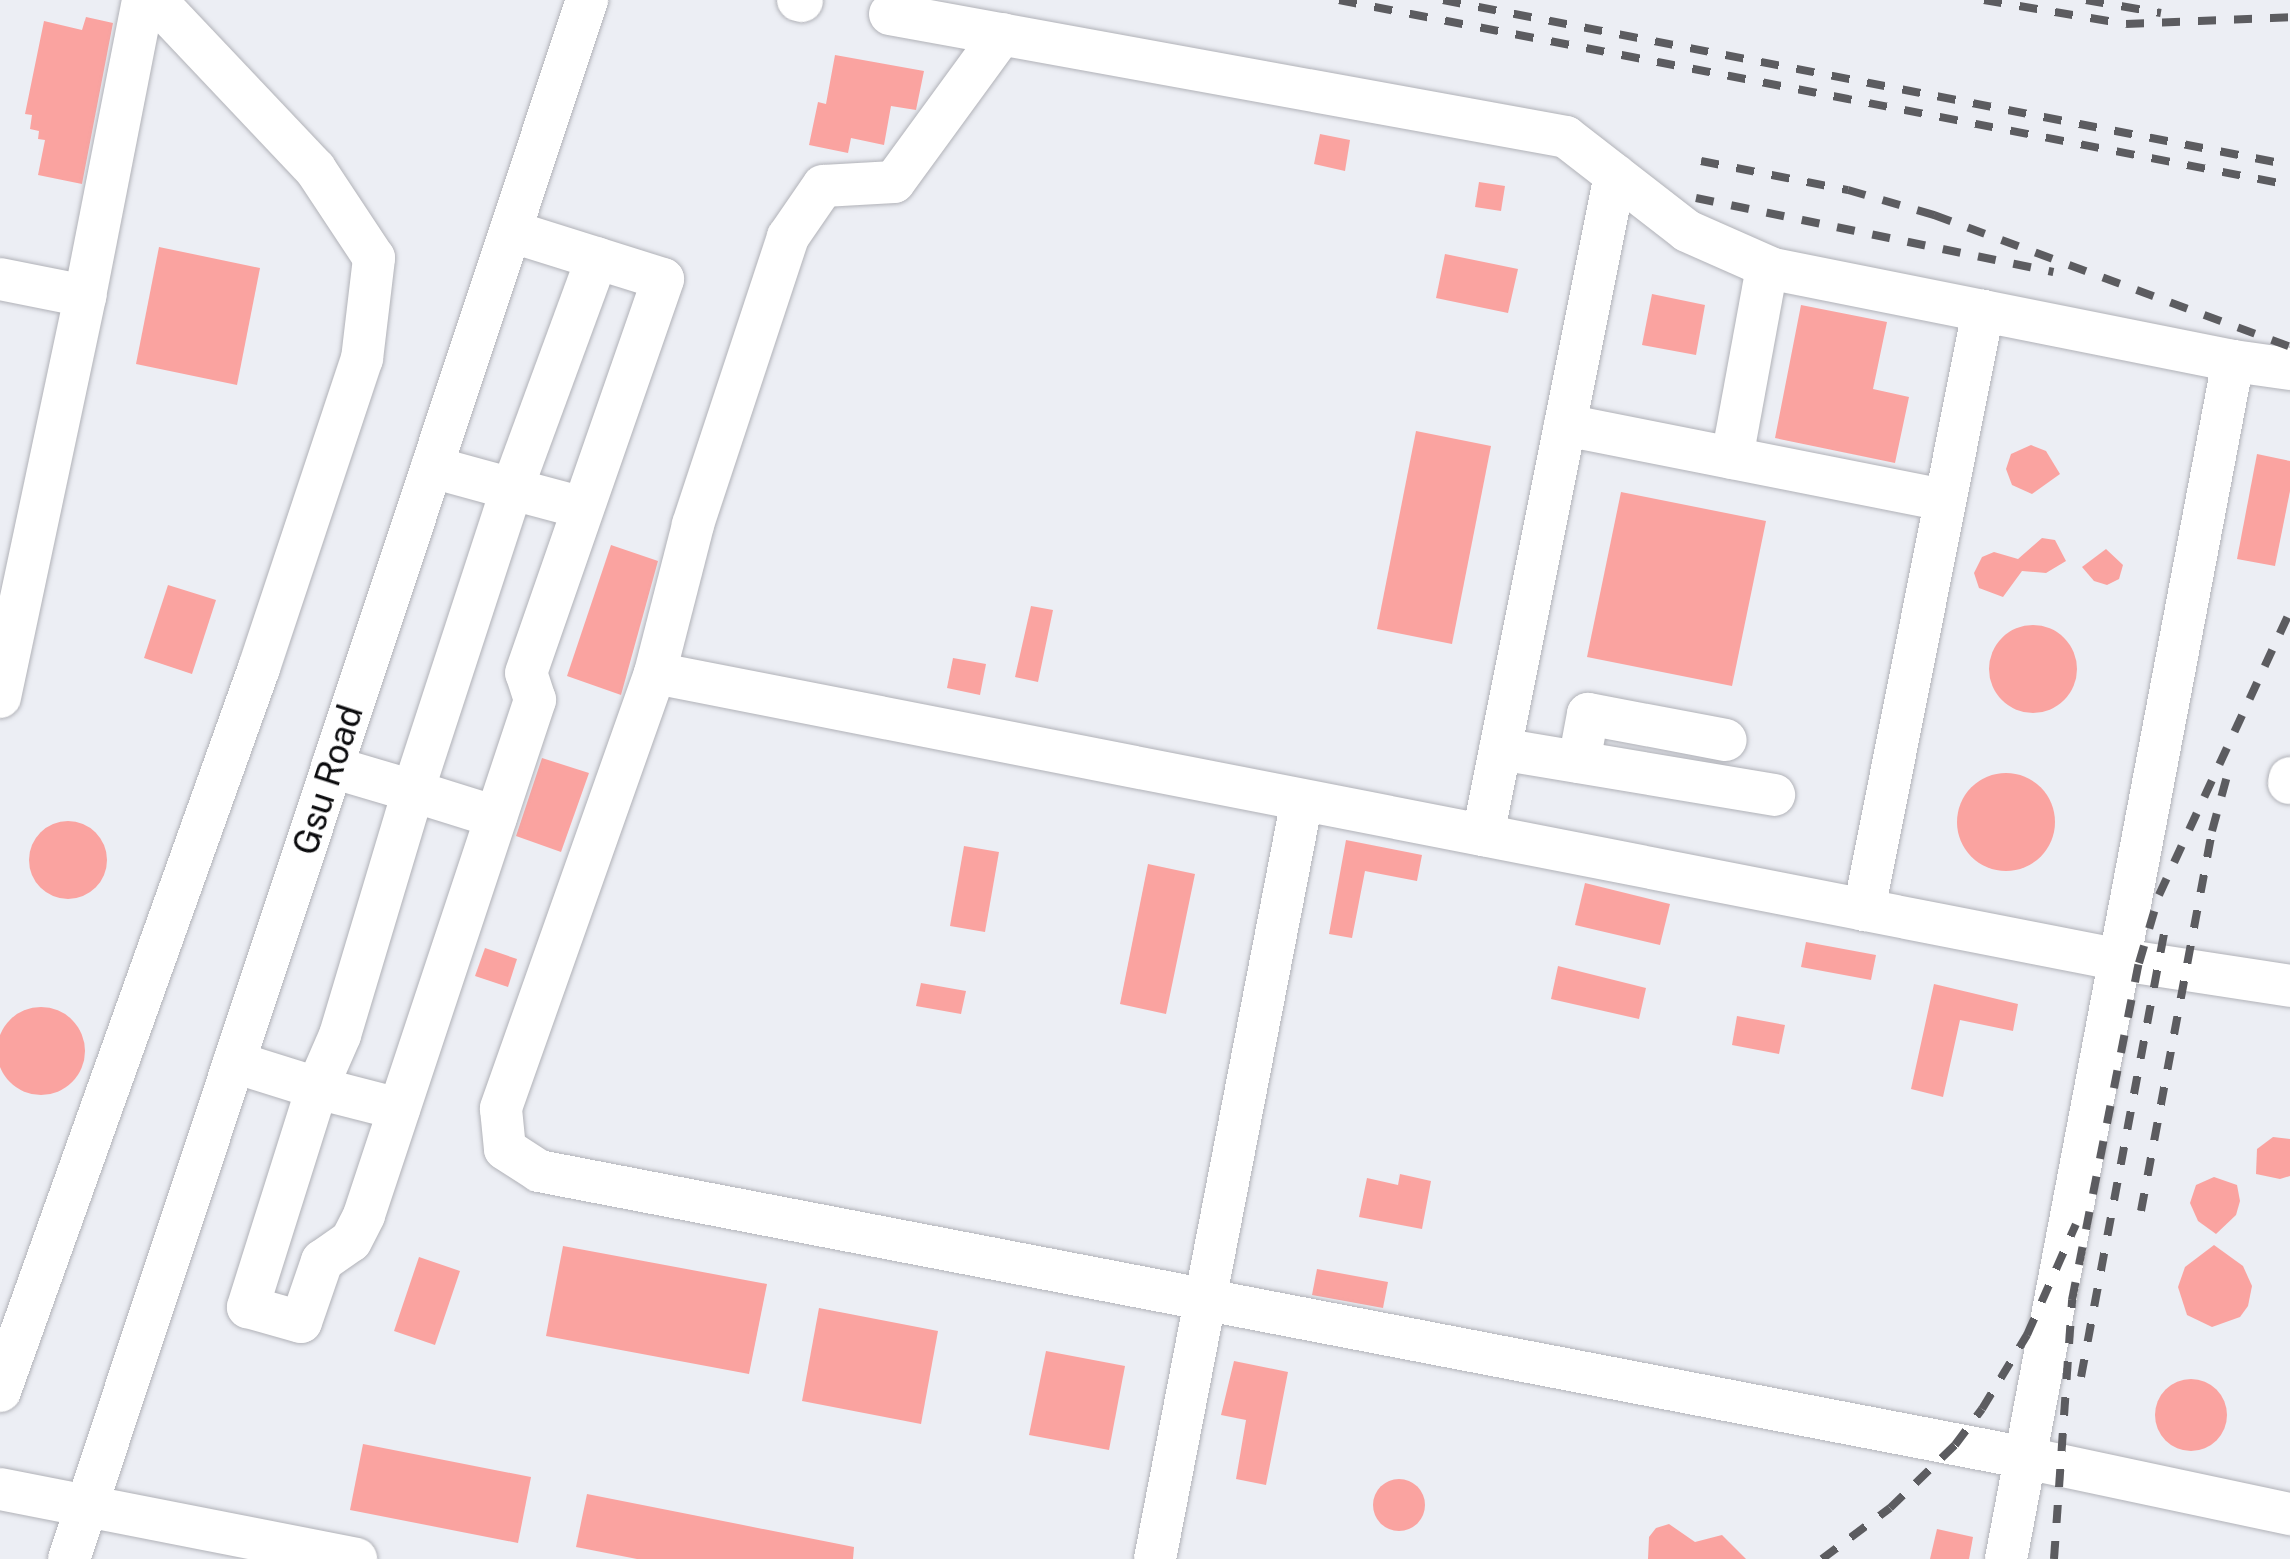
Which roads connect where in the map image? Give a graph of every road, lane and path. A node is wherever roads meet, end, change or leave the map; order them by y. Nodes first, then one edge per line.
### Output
1 (144, 0) edge
2 (155, 0) edge
3 (587, 0) edge
4 (890, 14) dead end
5 (1002, 34) junction
6 (1615, 175) junction
7 (510, 232) junction
8 (597, 258) junction
9 (1767, 266) junction
10 (0, 279) edge
11 (85, 296) junction
12 (1983, 312) junction
13 (2233, 361) junction
14 (2290, 370) edge
15 (1565, 425) junction
16 (1732, 458) junction
17 (432, 468) junction
18 (512, 489) junction
19 (1945, 500) junction
20 (583, 508) junction
21 (656, 672) junction
22 (0, 697) edge
23 (1726, 740) dead end
24 (1500, 748) junction
25 (1578, 762) junction
26 (332, 767) junction
27 (413, 791) junction
28 (1774, 795) dead end
29 (1302, 800) junction
30 (496, 818) junction
31 (1483, 835) junction
32 (1864, 910) junction
33 (2121, 960) junction
34 (2290, 986) edge
35 (234, 1062) junction
36 (317, 1088) junction
37 (399, 1109) junction
38 (1204, 1298) junction
39 (0, 1391) edge
40 (2026, 1458) junction
41 (0, 1489) edge
42 (86, 1505) junction
43 (2290, 1514) edge
44 (349, 1558) edge
45 (68, 1559) edge
46 (1155, 1559) edge
47 (2006, 1559) edge

1 - 11 street
2 - 39 street
3 - 7 street, Gsu Road
4 - 5 street
5 - 6 street
5 - 21 street
6 - 9 street
6 - 15 street
7 - 8 street
7 - 17 street, Gsu Road
8 - 18 street
8 - 20 street
9 - 12 street
9 - 16 street
10 - 11 street
11 - 22 street
12 - 13 street
12 - 19 street
13 - 14 street
13 - 33 street
15 - 16 street
15 - 24 street
16 - 19 street
17 - 18 street
17 - 26 street, Gsu Road
18 - 20 street
18 - 27 street
19 - 32 street
20 - 30 street
21 - 29 street
21 - 38 street
23 - 25 street
24 - 25 street
24 - 31 street
25 - 28 street
26 - 27 street
26 - 35 street, Gsu Road
27 - 30 street
27 - 36 street
29 - 31 street
29 - 38 street
30 - 37 street
31 - 32 street
32 - 33 street
33 - 34 street
33 - 40 street
35 - 36 street
35 - 42 street, Gsu Road
36 - 37 street
36 - 37 street
38 - 40 street
38 - 46 street
40 - 43 street
40 - 47 street
41 - 42 street
42 - 44 street
42 - 45 street, Gsu Road

